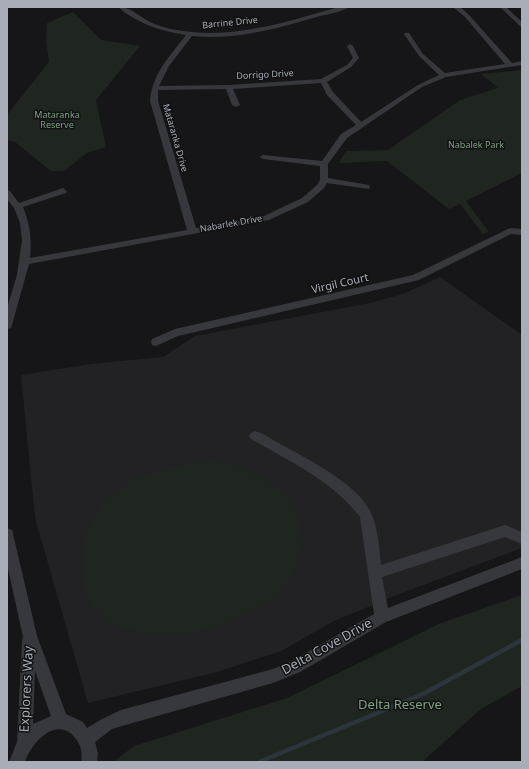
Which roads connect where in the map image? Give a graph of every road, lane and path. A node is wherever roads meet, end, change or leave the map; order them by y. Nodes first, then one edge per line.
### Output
1 (120, 7) edge
2 (314, 7) edge
3 (346, 7) edge
4 (456, 7) edge
5 (503, 7) edge
6 (511, 7) edge
7 (323, 13) junction
8 (522, 17) edge
9 (522, 26) edge
10 (407, 34) dead end
11 (189, 36) junction
12 (350, 46) dead end
13 (522, 63) edge
14 (510, 64) junction
15 (444, 75) junction
16 (323, 81) junction
17 (229, 86) junction
18 (155, 88) junction
19 (236, 105) dead end
20 (360, 125) junction
21 (263, 156) dead end
22 (324, 164) junction
23 (324, 180) junction
24 (366, 186) dead end
25 (63, 191) dead end
26 (7, 193) edge
27 (18, 206) junction
28 (192, 231) junction
29 (522, 232) edge
30 (25, 262) junction
31 (7, 325) edge
32 (156, 342) dead end
33 (255, 436) dead end
34 (7, 536) edge
35 (522, 538) edge
36 (522, 563) edge
37 (376, 573) junction
38 (382, 617) junction
39 (30, 636) junction
40 (61, 722) junction
41 (85, 739) junction
42 (25, 741) junction
43 (17, 762) edge
44 (89, 762) edge

1 - 11 street, Barrine Drive
2 - 7 street
3 - 7 street, Barrine Drive
4 - 14 street
5 - 9 street
6 - 8 street
7 - 11 street, Barrine Drive
10 - 15 street
11 - 18 street, Mataranka Drive
12 - 16 street, Dorrigo Drive
13 - 14 street
14 - 15 street
15 - 20 street
16 - 17 street, Dorrigo Drive
16 - 20 street
17 - 18 street, Dorrigo Drive
17 - 19 street
18 - 28 street, Mataranka Drive
20 - 22 street
21 - 22 street
22 - 23 street
23 - 24 street
23 - 28 street, Nabarlek Drive
25 - 27 street
26 - 27 street
27 - 30 street
28 - 30 street, Nabarlek Drive
29 - 32 street, Virgil Court
30 - 31 street
33 - 37 street
34 - 39 street, Explorers Way
35 - 37 street
36 - 38 street, Delta Cove Drive
37 - 38 street
38 - 41 street, Delta Cove Drive
39 - 40 street, Explorers Way
39 - 42 street, Explorers Way
40 - 41 street
40 - 42 street, Explorers Way
41 - 44 street
42 - 43 street, Explorers Way

